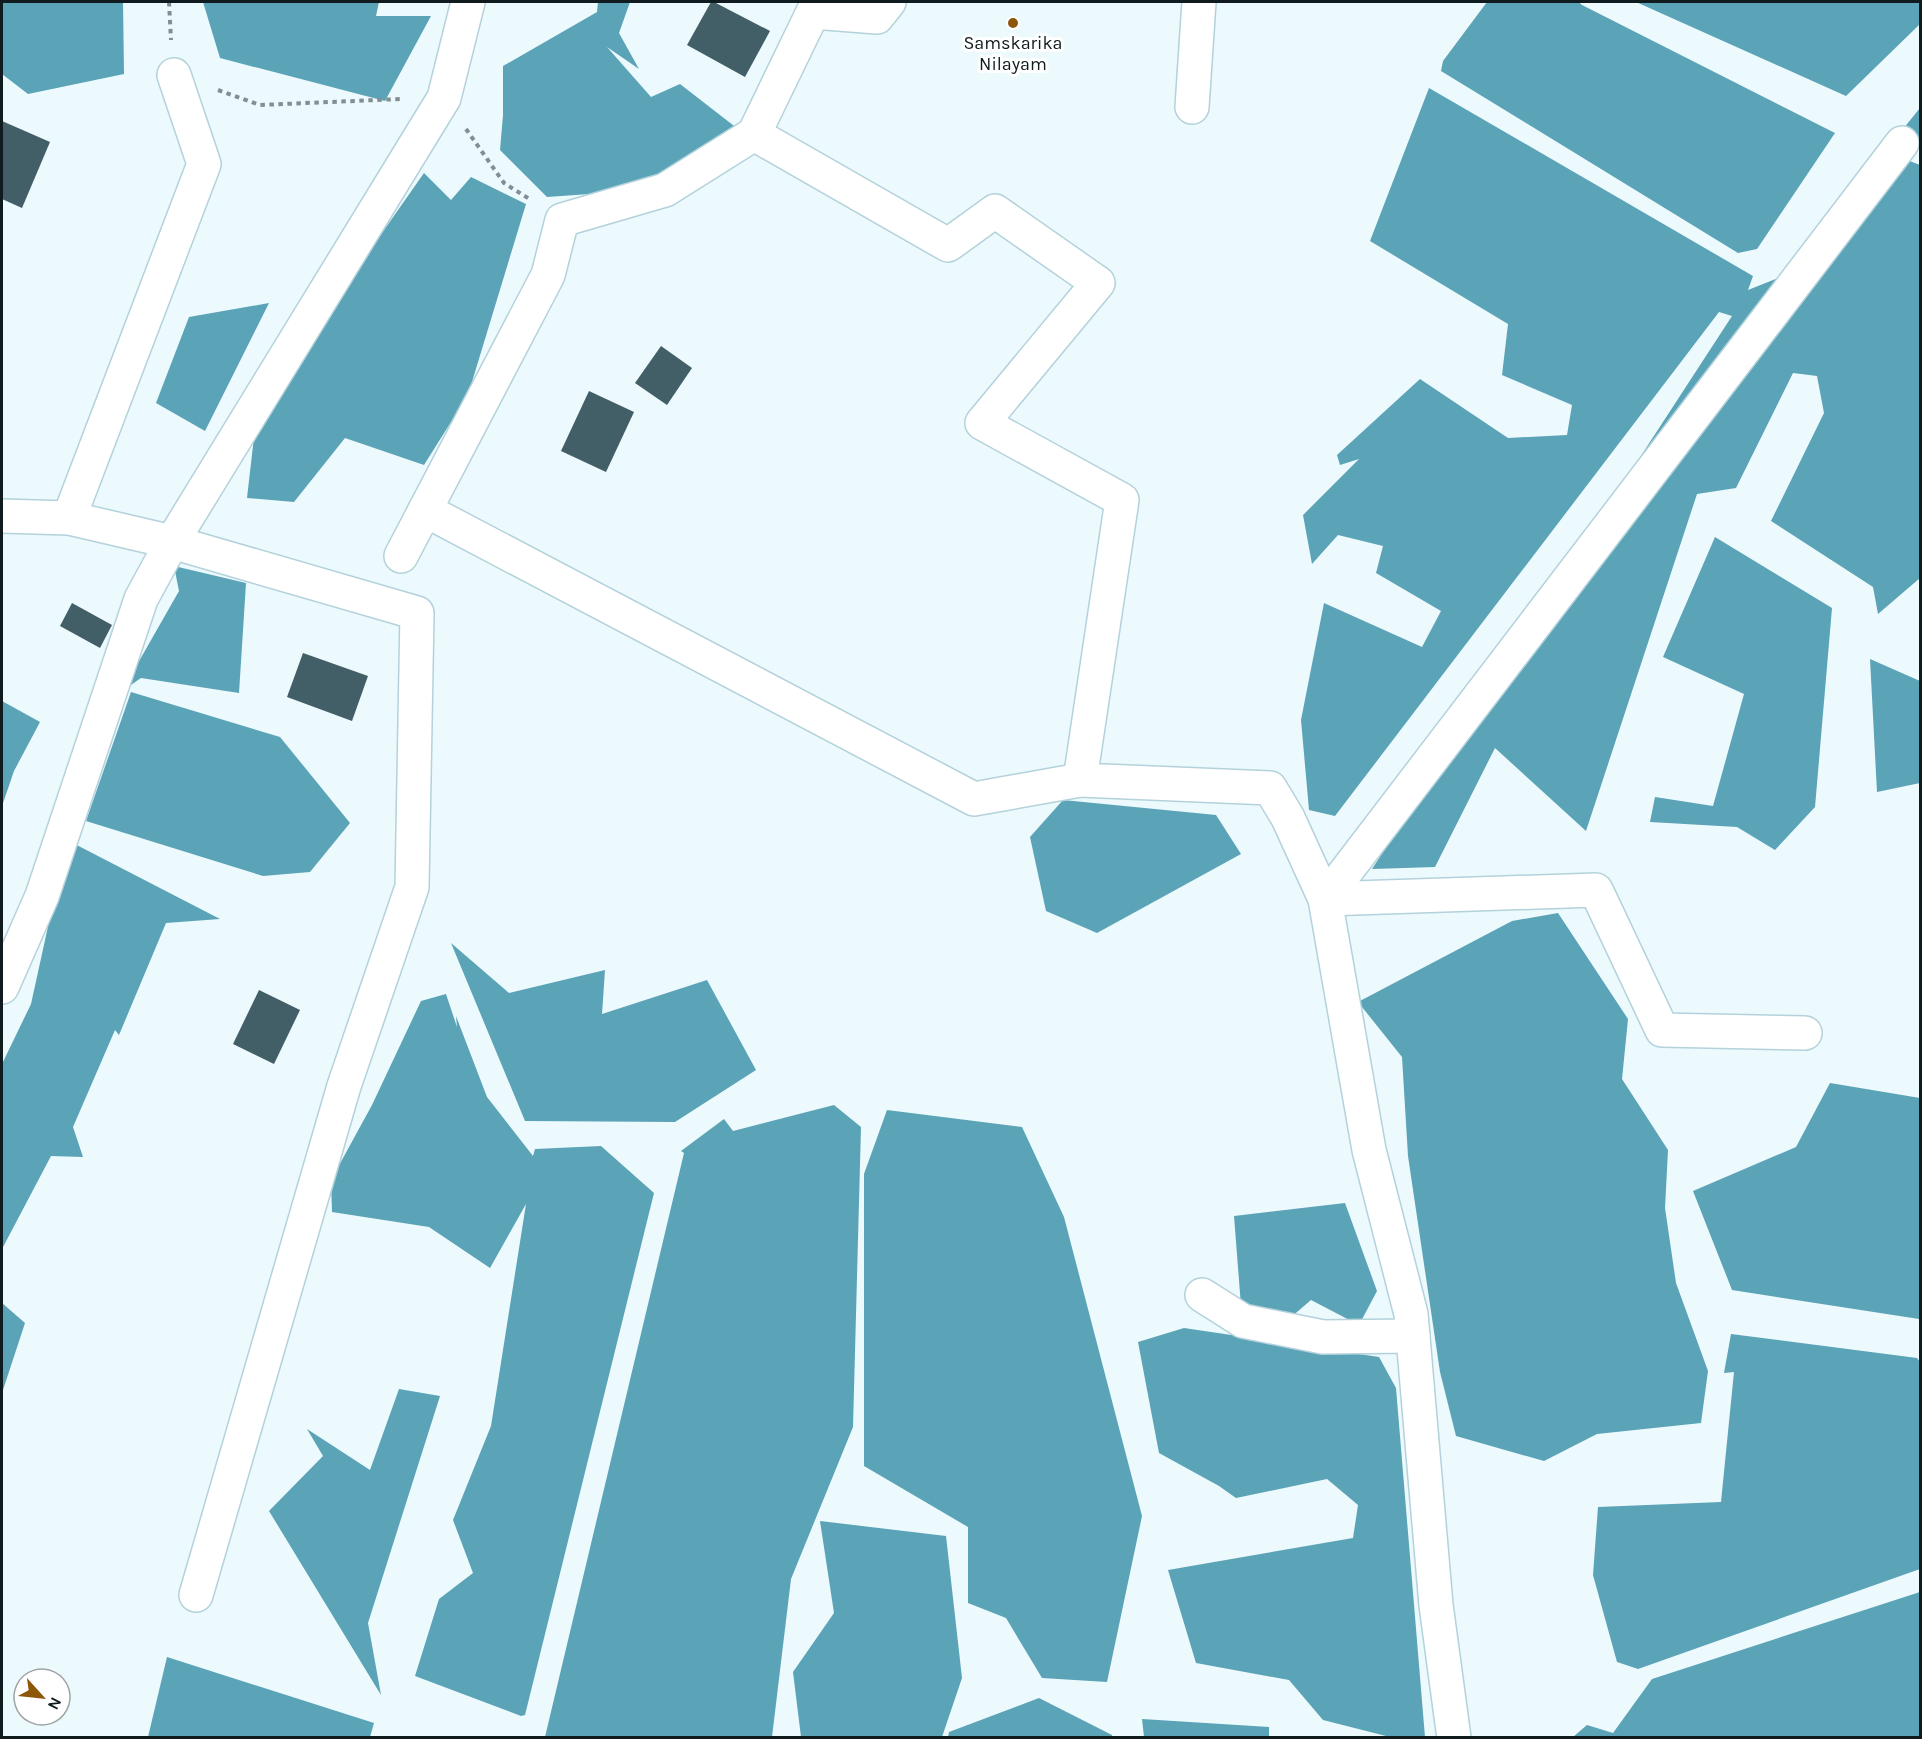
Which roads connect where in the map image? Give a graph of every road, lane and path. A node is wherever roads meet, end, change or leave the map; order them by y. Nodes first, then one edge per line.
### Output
1 (169, 2) edge
2 (468, 2) edge
3 (889, 2) edge
4 (1199, 2) edge
5 (174, 75) junction
6 (444, 98) junction
7 (1192, 107) dead end
8 (754, 134) junction
9 (1902, 143) dead end
10 (562, 220) junction
11 (425, 510) junction
12 (2, 516) edge
13 (69, 518) junction
14 (172, 542) junction
15 (401, 556) dead end
16 (1080, 780) junction
17 (1325, 899) junction
18 (2, 987) edge
19 (1805, 1033) dead end
20 (1202, 1295) dead end
21 (1413, 1336) junction
22 (196, 1595) dead end
23 (1454, 1737) edge

1 - 5 path
2 - 6 street
3 - 8 street
4 - 7 street
5 - 6 path
5 - 13 street
6 - 10 path
6 - 14 street
8 - 10 street
8 - 16 street
9 - 17 street
10 - 11 street
11 - 15 street
11 - 16 street
12 - 13 street
13 - 14 street
14 - 18 street
14 - 22 street
16 - 17 street
17 - 19 street
17 - 21 street
20 - 21 street
21 - 23 street

